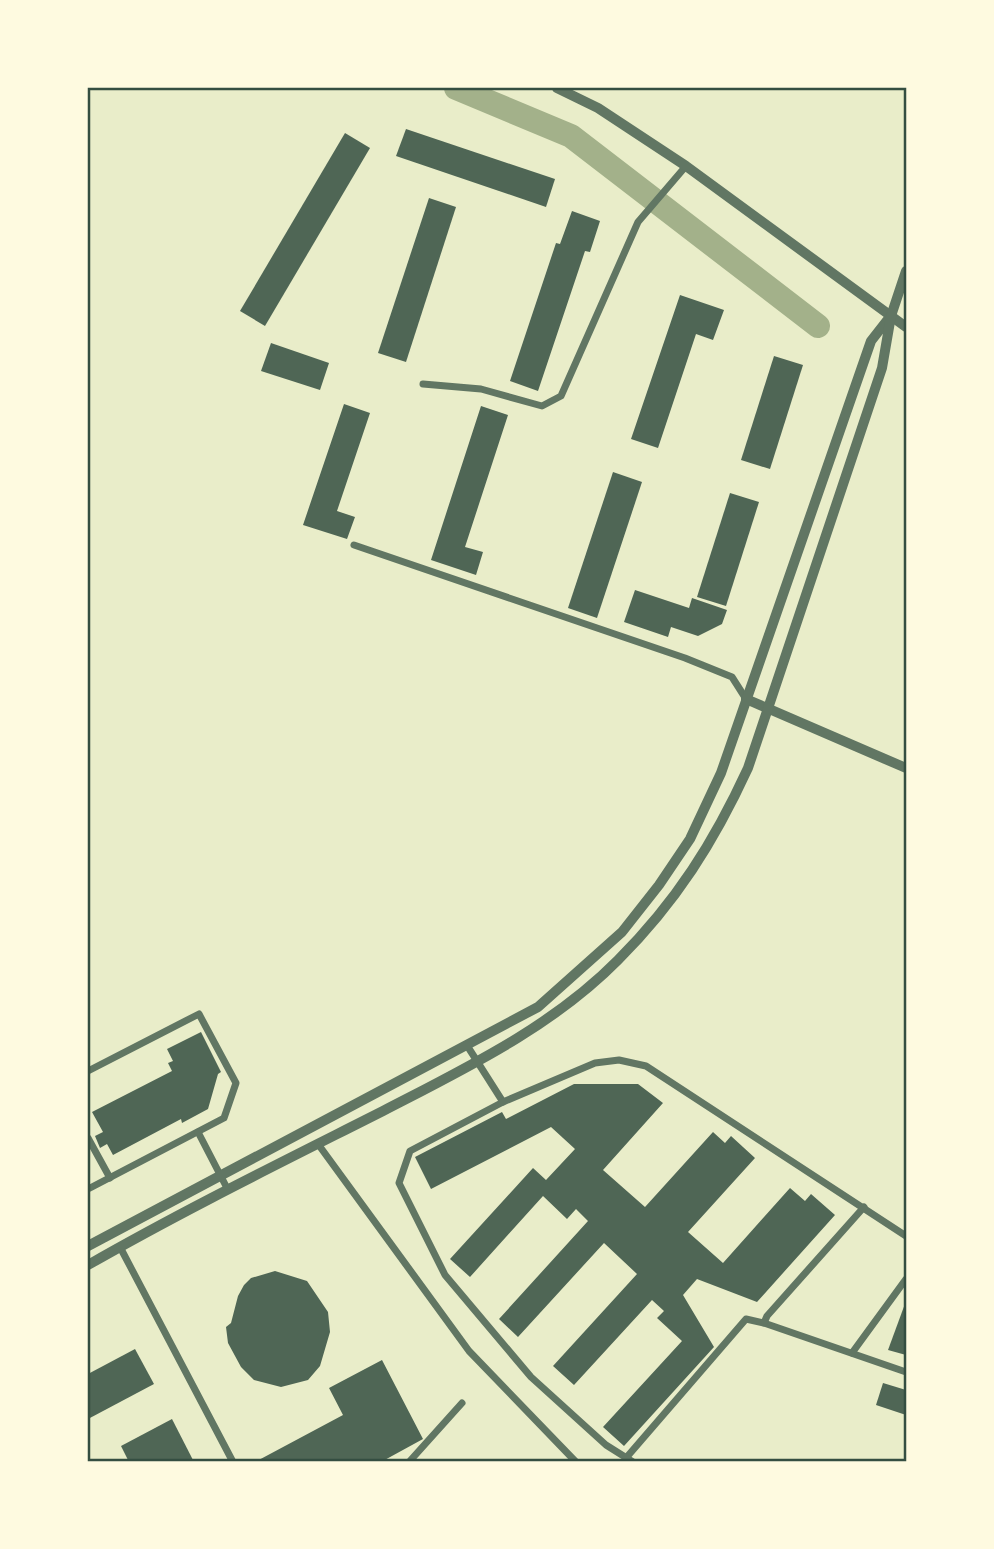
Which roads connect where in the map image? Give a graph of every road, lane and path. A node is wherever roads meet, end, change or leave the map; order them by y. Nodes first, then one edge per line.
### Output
1 (556, 88) edge
2 (686, 166) junction
3 (906, 271) edge
4 (891, 316) junction
5 (906, 327) edge
6 (423, 384) dead end
7 (354, 545) dead end
8 (746, 699) junction
9 (768, 708) junction
10 (906, 768) edge
11 (468, 1047) junction
12 (476, 1063) junction
13 (88, 1072) edge
14 (503, 1102) junction
15 (198, 1132) junction
16 (88, 1138) edge
17 (318, 1144) junction
18 (220, 1175) junction
19 (110, 1178) junction
20 (90, 1188) dead end
21 (228, 1190) junction
22 (864, 1207) junction
23 (906, 1236) edge
24 (88, 1245) edge
25 (120, 1247) junction
26 (88, 1265) edge
27 (906, 1279) edge
28 (764, 1323) junction
29 (852, 1353) junction
30 (906, 1372) edge
31 (462, 1403) dead end
32 (630, 1460) edge
33 (233, 1461) edge
34 (409, 1461) edge
35 (576, 1461) edge

1 - 2 street
2 - 4 street
2 - 6 street
3 - 4 street
4 - 5 street
4 - 8 street
4 - 9 street
7 - 8 street
8 - 9 street
8 - 11 street
9 - 10 street
9 - 12 street
11 - 12 street
11 - 18 street
12 - 14 street
12 - 17 street
13 - 15 street
14 - 22 street
14 - 32 street
15 - 18 street
15 - 19 street
16 - 19 street
17 - 21 street
17 - 35 street
18 - 21 street
18 - 24 street
19 - 20 street
21 - 25 street
22 - 23 street
22 - 28 street
25 - 26 street
25 - 33 street
27 - 29 street
28 - 29 street
28 - 32 street
29 - 30 street
31 - 34 street

